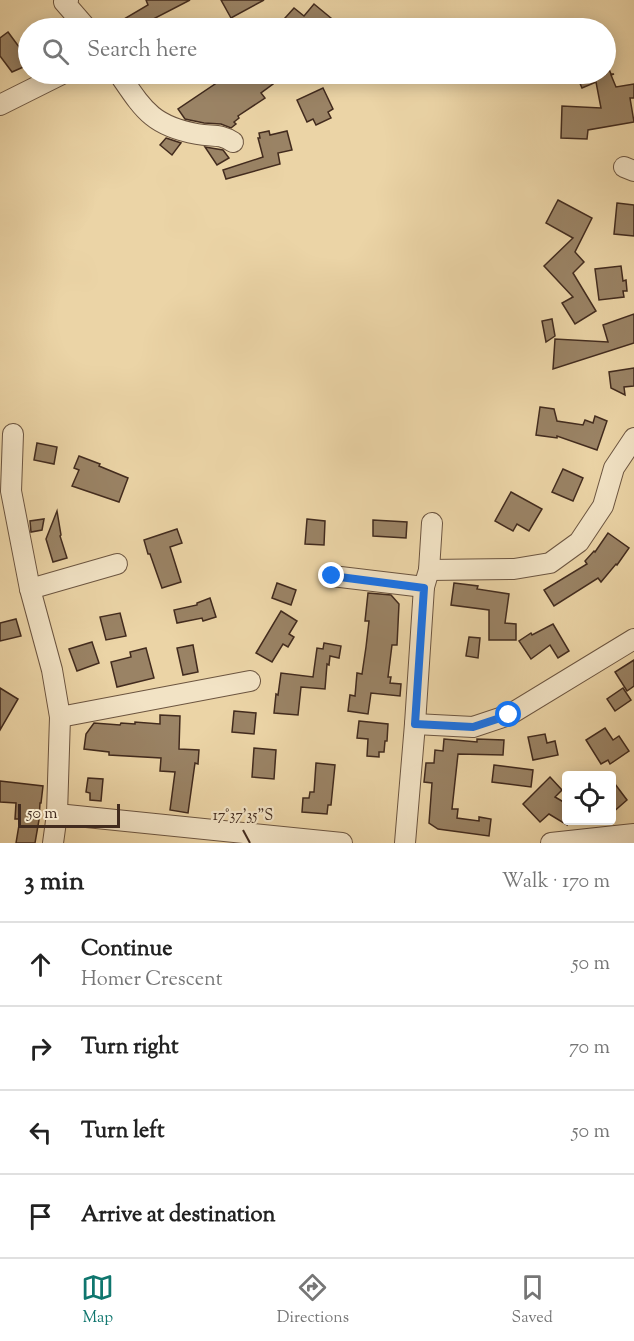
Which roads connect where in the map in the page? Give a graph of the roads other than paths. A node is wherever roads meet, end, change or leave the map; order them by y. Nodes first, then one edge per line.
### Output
1 (66, 1) edge
2 (79, 18) edge
3 (42, 84) edge
4 (126, 84) edge
5 (0, 105) edge
6 (233, 142) dead end
7 (13, 434) dead end
8 (634, 438) edge
9 (5, 491) edge
10 (432, 523) dead end
11 (117, 564) dead end
12 (332, 576) dead end
13 (426, 579) junction
14 (30, 589) junction
15 (634, 639) edge
16 (250, 681) dead end
17 (60, 717) junction
18 (415, 724) junction
19 (57, 814) junction
20 (634, 834) edge
21 (53, 843) edge
22 (342, 843) edge
23 (405, 843) edge
24 (551, 843) edge

1 - 2 street
3 - 5 street
4 - 6 street
7 - 9 street
8 - 13 street
9 - 14 street
10 - 13 street
11 - 14 street
12 - 13 street
13 - 18 street
14 - 17 street
15 - 18 street
16 - 17 street
17 - 19 street
18 - 23 street
19 - 21 street
19 - 22 street
20 - 24 street

